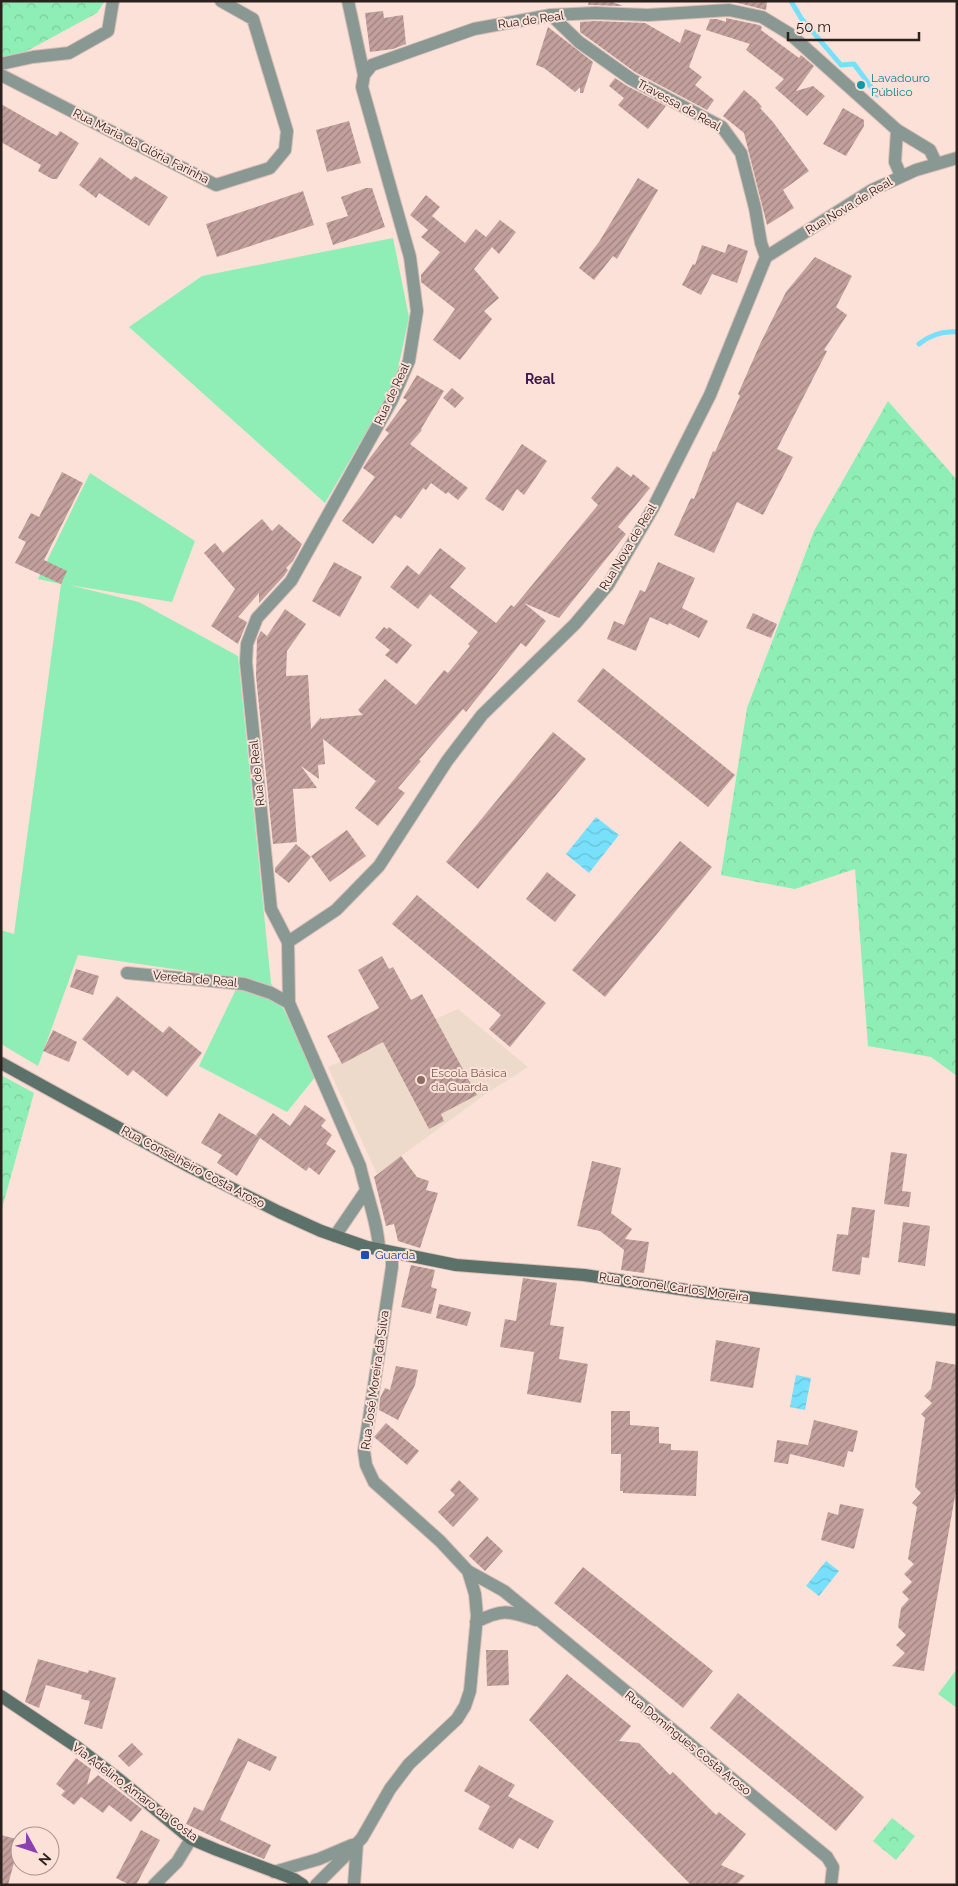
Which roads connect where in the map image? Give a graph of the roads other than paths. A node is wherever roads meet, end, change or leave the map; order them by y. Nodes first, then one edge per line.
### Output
1 (113, 1) edge
2 (221, 1) edge
3 (348, 1) edge
4 (551, 15) junction
5 (1, 64) edge
6 (1, 75) edge
7 (364, 75) junction
8 (897, 130) junction
9 (957, 158) edge
10 (936, 163) junction
11 (901, 176) junction
12 (766, 257) junction
13 (288, 942) junction
14 (127, 973) dead end
15 (289, 1003) junction
16 (1, 1063) edge
17 (365, 1192) junction
18 (336, 1236) junction
19 (379, 1250) junction
20 (392, 1253) junction
21 (957, 1320) edge
22 (468, 1572) junction
23 (540, 1621) junction
24 (476, 1622) junction
25 (1, 1696) edge
26 (191, 1839) junction
27 (357, 1843) junction
28 (274, 1872) junction
29 (154, 1885) edge
30 (303, 1885) edge
31 (316, 1885) edge
32 (354, 1885) edge
33 (832, 1885) edge

1 - 5 street
2 - 6 street, Rua Maria da Glória Farinha
3 - 7 street
4 - 7 street, Rua de Real
4 - 8 street, Rua de Real
4 - 12 street, Travessa de Real
7 - 13 street, Rua de Real
8 - 10 street, Rua de Real
8 - 11 street
9 - 10 street
10 - 11 street, Rua Nova de Real
11 - 12 street, Rua Nova de Real
12 - 13 street, Rua Nova de Real
13 - 15 street, Rua de Real
14 - 15 street, Vereda de Real
15 - 17 street, Rua de Real
16 - 18 main road, Rua Conselheiro Costa Aroso
17 - 18 street
17 - 19 street, Rua de Real
18 - 19 main road, Rua Conselheiro Costa Aroso
19 - 20 main road, Rua Conselheiro Costa Aroso
20 - 21 main road, Rua Coronel Carlos Moreira
20 - 22 street, Rua José Moreira da Silva
22 - 23 street, Rua Domingues Costa Aroso
22 - 24 street, Rua José Moreira da Silva
23 - 24 street, Rua Domingues Costa Aroso
23 - 33 street, Rua Domingues Costa Aroso
24 - 27 street, Rua José Moreira da Silva
25 - 26 main road, Via Adelino Amaro da Costa
26 - 28 main road, Via Adelino Amaro da Costa
26 - 29 street
27 - 28 street
27 - 31 street, Rua José Moreira da Silva
27 - 32 street, Rua José Moreira da Silva
28 - 30 main road, Via Adelino Amaro da Costa

